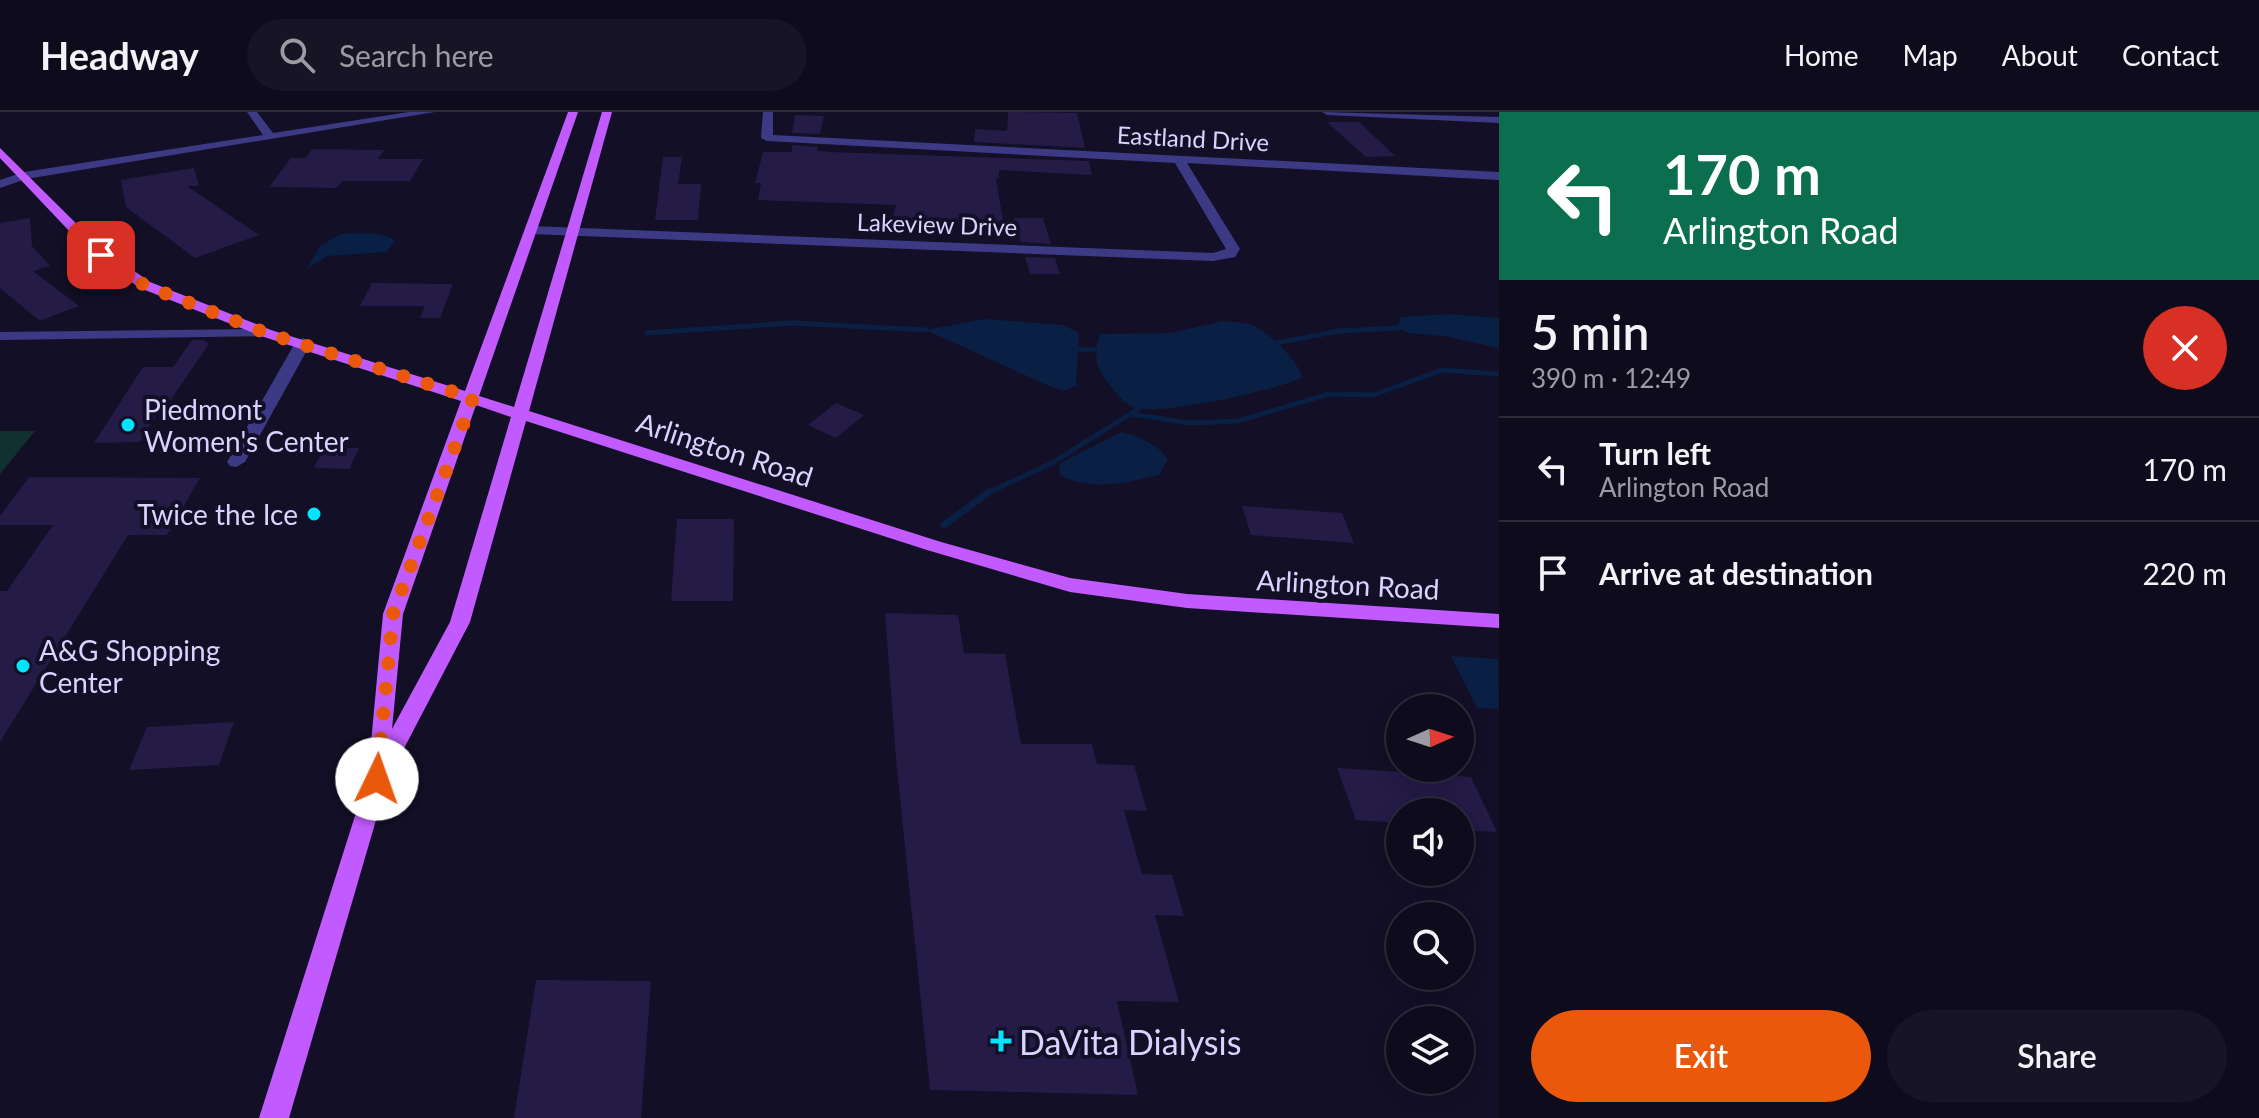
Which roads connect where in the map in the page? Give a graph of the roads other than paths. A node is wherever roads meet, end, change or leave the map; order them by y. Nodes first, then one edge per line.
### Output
1 (252, 112) edge
2 (430, 112) edge
3 (573, 112) edge
4 (607, 112) edge
5 (768, 112) edge
6 (1327, 112) edge
7 (1493, 112) edge
8 (1499, 119) edge
9 (269, 136) junction
10 (0, 151) edge
11 (1179, 159) junction
12 (24, 176) junction
13 (1499, 176) edge
14 (0, 184) edge
15 (531, 230) junction
16 (572, 231) junction
17 (266, 333) junction
18 (0, 336) edge
19 (303, 343) junction
20 (473, 398) junction
21 (519, 412) junction
22 (236, 462) dead end
23 (1499, 621) edge
24 (377, 779) junction
25 (274, 1118) edge

1 - 9 street
2 - 9 street
3 - 15 main road
4 - 16 main road
5 - 11 street, Eastland Drive
6 - 8 street
7 - 8 street
9 - 12 street
10 - 12 main road, Arlington Road
11 - 13 street, Eastland Drive
11 - 16 street, Lakeview Drive
12 - 14 street
12 - 17 main road, Arlington Road
15 - 16 street, Lakeview Drive
15 - 20 main road
16 - 21 main road
17 - 18 street
17 - 19 main road, Arlington Road
19 - 20 main road, Arlington Road
19 - 22 street
20 - 21 main road, Arlington Road
20 - 24 main road
21 - 23 main road, Arlington Road
21 - 24 main road
24 - 25 main road

